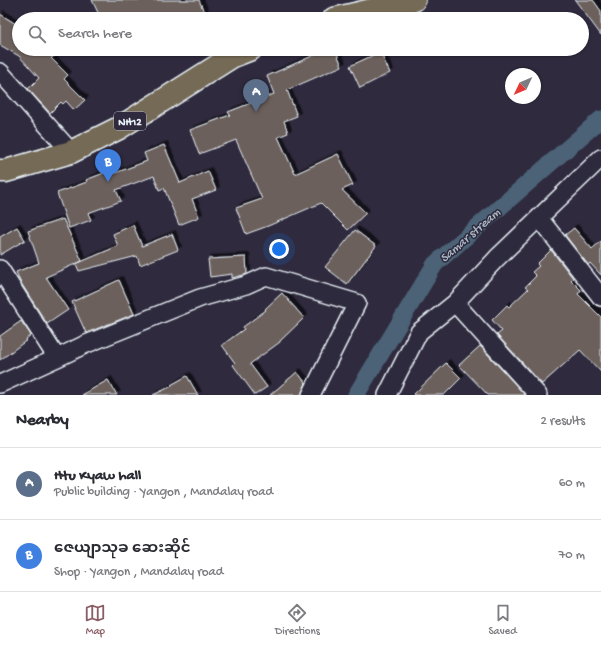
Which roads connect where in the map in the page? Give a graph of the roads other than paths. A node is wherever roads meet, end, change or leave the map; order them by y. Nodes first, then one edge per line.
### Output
1 (414, 0) edge
2 (363, 12) edge
3 (235, 56) edge
4 (0, 72) edge
5 (71, 152) junction
6 (601, 158) edge
7 (0, 171) edge
8 (539, 218) junction
9 (0, 269) edge
10 (601, 297) edge
11 (455, 303) junction
12 (57, 358) junction
13 (0, 384) edge
14 (390, 394) edge
15 (311, 395) edge
16 (538, 395) edge

1 - 2 highway
3 - 5 highway, NH12
4 - 5 street
5 - 7 highway, NH12
6 - 8 street
8 - 10 street
8 - 11 street
9 - 12 street
11 - 14 street
11 - 16 street
12 - 13 street
12 - 15 street

